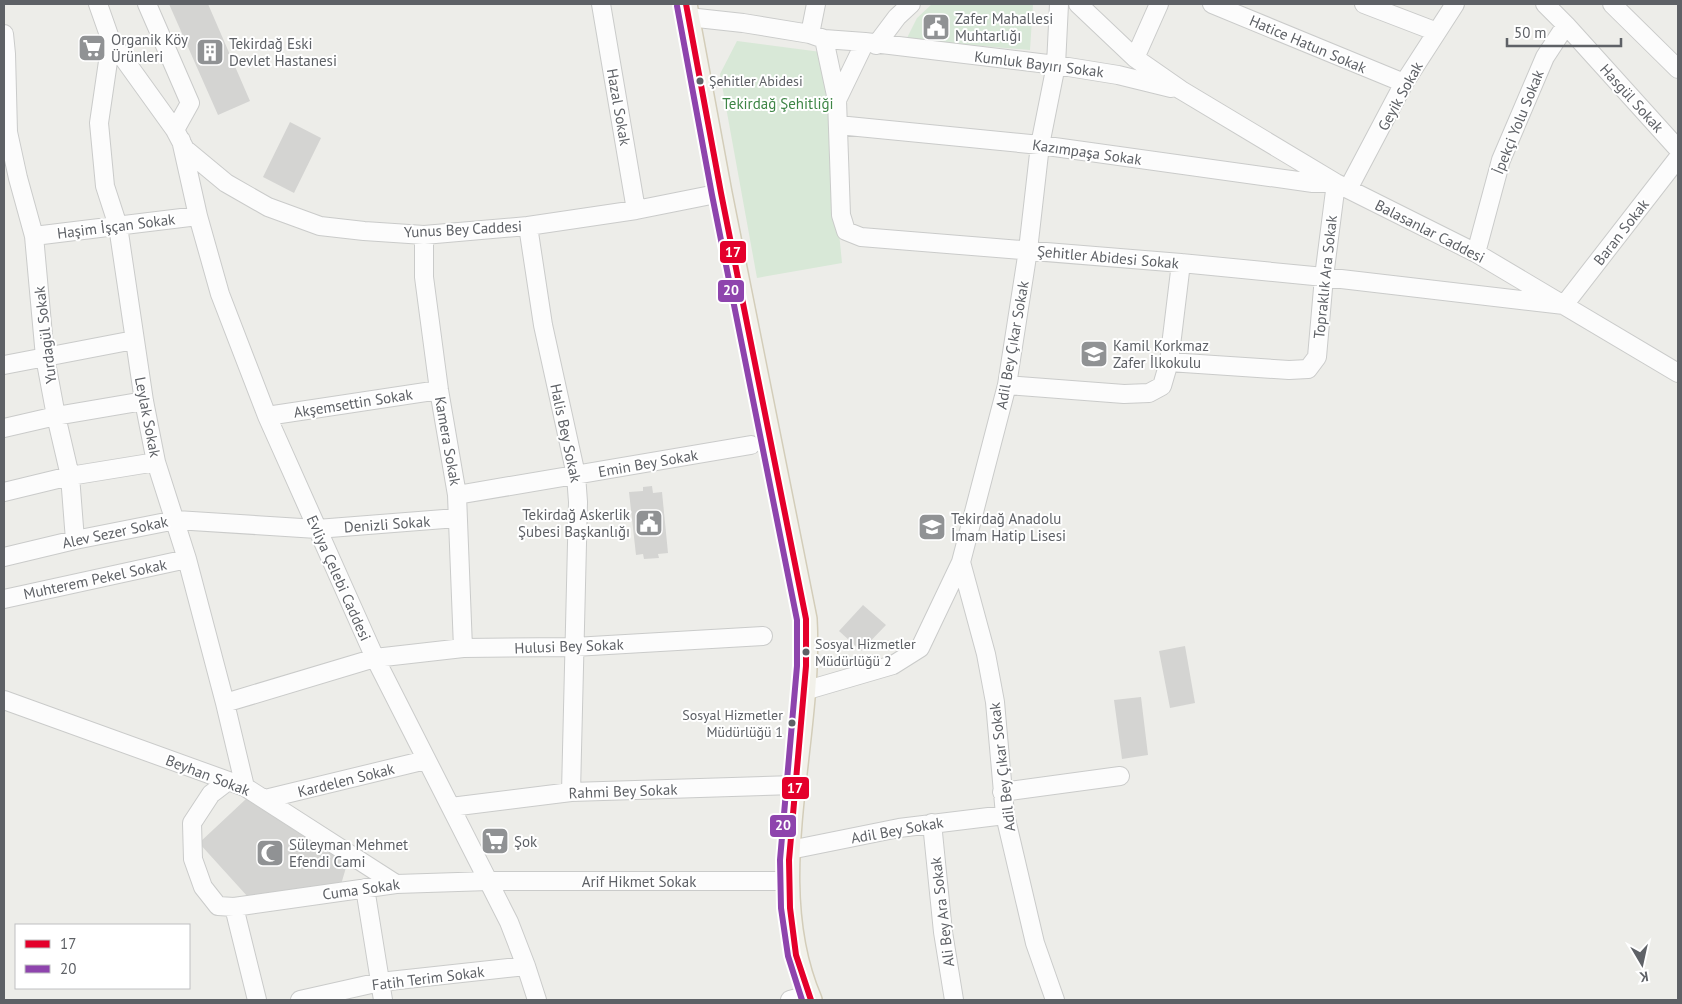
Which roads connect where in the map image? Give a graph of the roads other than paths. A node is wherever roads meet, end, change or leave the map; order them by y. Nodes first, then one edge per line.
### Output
1 (98, 4) edge
2 (147, 4) edge
3 (601, 4) edge
4 (816, 4) edge
5 (911, 4) edge
6 (1059, 4) edge
7 (1078, 4) edge
8 (1159, 4) edge
9 (1212, 4) edge
10 (1364, 4) edge
11 (1455, 4) edge
12 (1544, 4) edge
13 (1612, 4) edge
14 (687, 10) edge
15 (1566, 25) junction
16 (1437, 32) junction
17 (4, 34) edge
18 (817, 36) junction
19 (111, 41) junction
20 (871, 43) junction
21 (1135, 58) junction
22 (1056, 65) junction
23 (1678, 69) edge
24 (1404, 83) junction
25 (1181, 90) junction
26 (837, 100) junction
27 (838, 125) junction
28 (178, 135) junction
29 (1040, 145) junction
30 (1678, 149) edge
31 (1678, 158) edge
32 (1342, 186) junction
33 (721, 193) junction
34 (636, 210) junction
35 (198, 216) junction
36 (118, 226) junction
37 (528, 226) junction
38 (424, 234) junction
39 (34, 236) junction
40 (1028, 250) junction
41 (1476, 253) junction
42 (1181, 263) junction
43 (1324, 277) junction
44 (1564, 305) junction
45 (134, 340) junction
46 (46, 357) junction
47 (1169, 362) junction
48 (4, 365) edge
49 (1678, 372) edge
50 (1007, 385) junction
51 (439, 390) junction
52 (144, 401) junction
53 (56, 416) junction
54 (267, 416) junction
55 (4, 428) edge
56 (751, 445) dead end
57 (156, 462) junction
58 (70, 476) junction
59 (576, 476) junction
60 (4, 492) edge
61 (457, 495) junction
62 (457, 518) junction
63 (176, 520) junction
64 (317, 529) junction
65 (75, 540) junction
66 (4, 557) edge
67 (187, 559) junction
68 (962, 562) junction
69 (4, 599) edge
70 (763, 636) dead end
71 (574, 647) junction
72 (463, 648) junction
73 (375, 658) junction
74 (804, 691) junction
75 (4, 700) edge
76 (225, 703) junction
77 (426, 760) junction
78 (1120, 776) dead end
79 (228, 780) junction
80 (795, 785) junction
81 (245, 786) junction
82 (571, 792) junction
83 (1002, 792) junction
84 (265, 800) junction
85 (452, 808) junction
86 (1005, 814) junction
87 (932, 823) junction
88 (790, 850) junction
89 (489, 881) junction
90 (789, 881) junction
91 (396, 884) junction
92 (365, 888) junction
93 (234, 907) junction
94 (526, 966) junction
95 (380, 982) junction
96 (803, 999) edge
97 (257, 1000) edge
98 (300, 1000) edge
99 (382, 1000) edge
100 (538, 1000) edge
101 (954, 1000) edge
102 (1055, 1000) edge

1 - 19 street, Yunus Bey Caddesi
2 - 28 street
3 - 34 street, Hazal Sokak
4 - 18 street
5 - 20 street
6 - 22 street, Adil Bey Çıkar Sokak
7 - 21 street
8 - 21 street
9 - 24 street, Hatice Hatun Sokak
10 - 16 street
11 - 16 street, Geyik Sokak
12 - 15 street, Hasgül Sokak
13 - 23 street
14 - 18 street, Kumluk Bayırı Sokak
14 - 33 main road
15 - 30 street, Hasgül Sokak
15 - 41 street, İpekçi Yolu Sokak
16 - 24 street, Geyik Sokak
17 - 39 street, Yurdagül Sokak
18 - 20 street, Kumluk Bayırı Sokak
18 - 26 street, Şehitler Abidesi Sokak
19 - 28 street, Yunus Bey Caddesi
19 - 36 street, Leylak Sokak
20 - 22 street, Kumluk Bayırı Sokak
20 - 26 street
21 - 25 street
22 - 25 street, Kumluk Bayırı Sokak
22 - 29 street, Adil Bey Çıkar Sokak
24 - 32 street, Geyik Sokak
25 - 32 street, Balasanlar Caddesi
26 - 27 street, Şehitler Abidesi Sokak
27 - 29 street, Kazımpaşa Sokak
27 - 40 street, Şehitler Abidesi Sokak
28 - 35 street, Evliya Çelebi Caddesi
28 - 38 street, Yunus Bey Caddesi
29 - 32 street, Kazımpaşa Sokak
29 - 40 street, Adil Bey Çıkar Sokak
31 - 44 street, Baran Sokak
32 - 41 street, Balasanlar Caddesi
32 - 43 street, Topraklık Ara Sokak
33 - 34 street, Yunus Bey Caddesi
33 - 74 main road
34 - 37 street, Yunus Bey Caddesi
35 - 36 street, Haşim İşçan Sokak
35 - 54 street, Evliya Çelebi Caddesi
36 - 39 street, Haşim İşçan Sokak
36 - 45 street, Leylak Sokak
37 - 38 street, Yunus Bey Caddesi
37 - 59 street, Halis Bey Sokak
38 - 51 street, Kamera Sokak
39 - 46 street, Yurdagül Sokak
40 - 42 street, Şehitler Abidesi Sokak
40 - 50 street, Adil Bey Çıkar Sokak
41 - 44 street, Balasanlar Caddesi
42 - 43 street, Şehitler Abidesi Sokak
42 - 47 street
43 - 44 street, Şehitler Abidesi Sokak
43 - 47 street, Topraklık Ara Sokak
44 - 49 street, Balasanlar Caddesi
45 - 46 street
45 - 52 street, Leylak Sokak
46 - 48 street
46 - 53 street, Yurdagül Sokak
47 - 50 street
50 - 68 street, Adil Bey Çıkar Sokak
51 - 54 street, Akşemsettin Sokak
51 - 61 street, Kamera Sokak
52 - 53 street
52 - 57 street, Leylak Sokak
53 - 55 street
53 - 58 street, Yurdagül Sokak
54 - 64 street, Evliya Çelebi Caddesi
56 - 59 street, Emin Bey Sokak
57 - 58 street
57 - 63 street, Leylak Sokak
58 - 60 street
58 - 65 street, Yurdagül Sokak
59 - 61 street, Emin Bey Sokak
59 - 71 street, Halis Bey Sokak
61 - 62 street, Kamera Sokak
62 - 64 street, Denizli Sokak
62 - 72 street, Kamera Sokak
63 - 64 street, Alev Sezer Sokak
63 - 65 street, Alev Sezer Sokak
63 - 67 street, Leylak Sokak
64 - 73 street, Evliya Çelebi Caddesi
65 - 66 street, Alev Sezer Sokak
67 - 69 street, Muhterem Pekel Sokak
67 - 76 street, Leylak Sokak
68 - 74 street, Adil Bey Çıkar Sokak
68 - 83 street, Adil Bey Çıkar Sokak
70 - 71 street, Hulusi Bey Sokak
71 - 72 street, Hulusi Bey Sokak
71 - 82 street, Halis Bey Sokak
72 - 73 street, Hulusi Bey Sokak
73 - 76 street, Hulusi Bey Sokak
73 - 77 street, Evliya Çelebi Caddesi
74 - 80 main road
75 - 79 street, Beyhan Sokak
76 - 81 street, Leylak Sokak
77 - 84 street, Kardelen Sokak
77 - 85 street, Evliya Çelebi Caddesi
78 - 83 street
79 - 81 street, Beyhan Sokak
79 - 93 street
80 - 82 street, Rahmi Bey Sokak
80 - 88 main road
81 - 84 street, Beyhan Sokak
82 - 85 street, Rahmi Bey Sokak
83 - 86 street, Adil Bey Çıkar Sokak
84 - 91 street, Beyhan Sokak
85 - 89 street, Evliya Çelebi Caddesi
86 - 87 street, Adil Bey Sokak
86 - 102 street, Adil Bey Çıkar Sokak
87 - 88 street, Adil Bey Sokak
87 - 101 street, Ali Bey Ara Sokak
88 - 90 main road
89 - 90 street, Arif Hikmet Sokak
89 - 91 street, Cuma Sokak
89 - 94 street, Evliya Çelebi Caddesi
90 - 96 main road
91 - 92 street, Cuma Sokak
92 - 93 street, Cuma Sokak
92 - 95 street
93 - 97 street
94 - 95 street, Fatih Terim Sokak
94 - 100 street, Evliya Çelebi Caddesi
95 - 98 street, Fatih Terim Sokak
95 - 99 street

